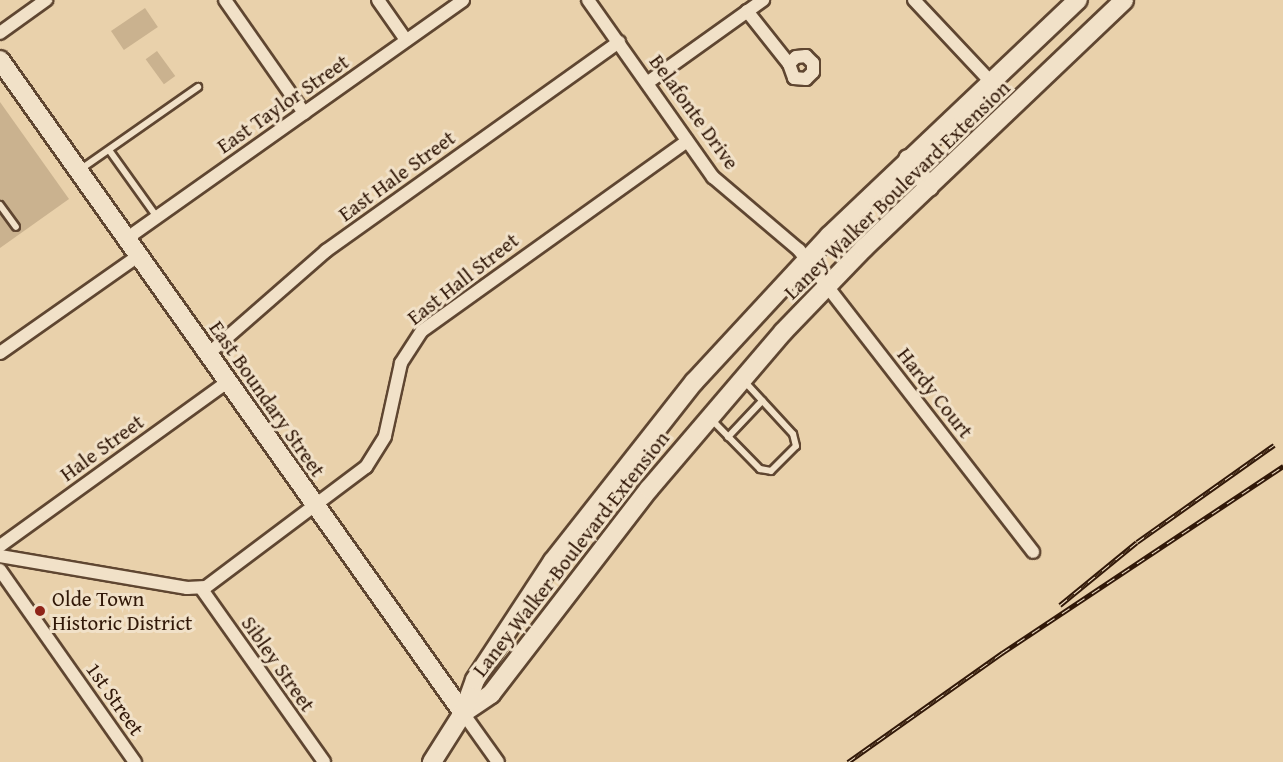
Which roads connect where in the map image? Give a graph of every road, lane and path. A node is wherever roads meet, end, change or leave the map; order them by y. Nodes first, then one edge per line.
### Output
1 (46, 0) edge
2 (225, 0) edge
3 (378, 0) edge
4 (463, 0) edge
5 (588, 0) edge
6 (763, 0) edge
7 (914, 0) edge
8 (1078, 0) edge
9 (1124, 0) edge
10 (747, 11) junction
11 (1045, 32) junction
12 (0, 33) edge
13 (406, 40) junction
14 (619, 42) junction
15 (1067, 57) junction
16 (0, 60) edge
17 (789, 64) dead end
18 (991, 82) junction
19 (647, 83) junction
20 (198, 87) dead end
21 (304, 113) junction
22 (687, 141) junction
23 (109, 150) junction
24 (908, 159) junction
25 (78, 171) junction
26 (929, 187) junction
27 (0, 205) edge
28 (157, 218) junction
29 (16, 227) dead end
30 (126, 239) junction
31 (138, 256) junction
32 (807, 260) junction
33 (825, 288) junction
34 (0, 353) edge
35 (208, 354) junction
36 (702, 374) junction
37 (741, 379) junction
38 (227, 382) junction
39 (726, 396) junction
40 (762, 401) junction
41 (708, 417) junction
42 (728, 437) junction
43 (316, 507) junction
44 (588, 513) junction
45 (615, 533) junction
46 (0, 546) edge
47 (1033, 552) dead end
48 (0, 556) edge
49 (0, 570) edge
50 (201, 588) junction
51 (463, 713) junction
52 (135, 762) edge
53 (324, 762) edge
54 (432, 762) edge
55 (498, 762) edge

1 - 12 street
2 - 21 street
3 - 13 street
4 - 13 street, East Taylor Street
5 - 14 street, Belafonte Drive
6 - 10 street
7 - 18 street
8 - 11 main road, Laney Walker Boulevard Extension
9 - 15 main road, Laney Walker Boulevard Extension
10 - 17 street
10 - 19 street
11 - 15 main road
11 - 18 main road, Laney Walker Boulevard Extension
13 - 21 street, East Taylor Street
14 - 19 street, Belafonte Drive
14 - 35 street, East Hale Street
15 - 26 main road, Laney Walker Boulevard Extension
16 - 25 main road, East Boundary Street
18 - 24 main road, Laney Walker Boulevard Extension
19 - 22 street, Belafonte Drive
20 - 23 lane
21 - 28 street, East Taylor Street
22 - 32 street, Belafonte Drive
22 - 43 street, East Hall Street
23 - 25 lane
23 - 28 lane
24 - 26 main road
24 - 32 main road, Laney Walker Boulevard Extension
25 - 30 main road, East Boundary Street
26 - 33 main road, Laney Walker Boulevard Extension
27 - 29 lane
28 - 30 street, East Taylor Street
30 - 31 main road, East Boundary Street
31 - 34 street
31 - 35 main road, East Boundary Street
32 - 33 street, Hardy Court
32 - 36 main road, Laney Walker Boulevard Extension
33 - 37 main road, Laney Walker Boulevard Extension
33 - 47 street, Hardy Court
35 - 38 main road, East Boundary Street
36 - 39 main road
36 - 44 main road, Laney Walker Boulevard Extension
37 - 39 main road, Laney Walker Boulevard Extension
37 - 40 lane
38 - 43 main road, East Boundary Street
38 - 46 street, Hale Street
39 - 41 main road, Laney Walker Boulevard Extension
40 - 42 lane
40 - 42 lane
41 - 42 lane
41 - 45 main road, Laney Walker Boulevard Extension
43 - 50 street, East Hall Street
43 - 51 main road, East Boundary Street
44 - 45 main road
44 - 51 main road, Laney Walker Boulevard Extension
45 - 51 main road, Laney Walker Boulevard Extension
48 - 50 street
49 - 52 street, 1st Street
50 - 53 street, Sibley Street
51 - 54 main road
51 - 55 street, East Boundary Street

